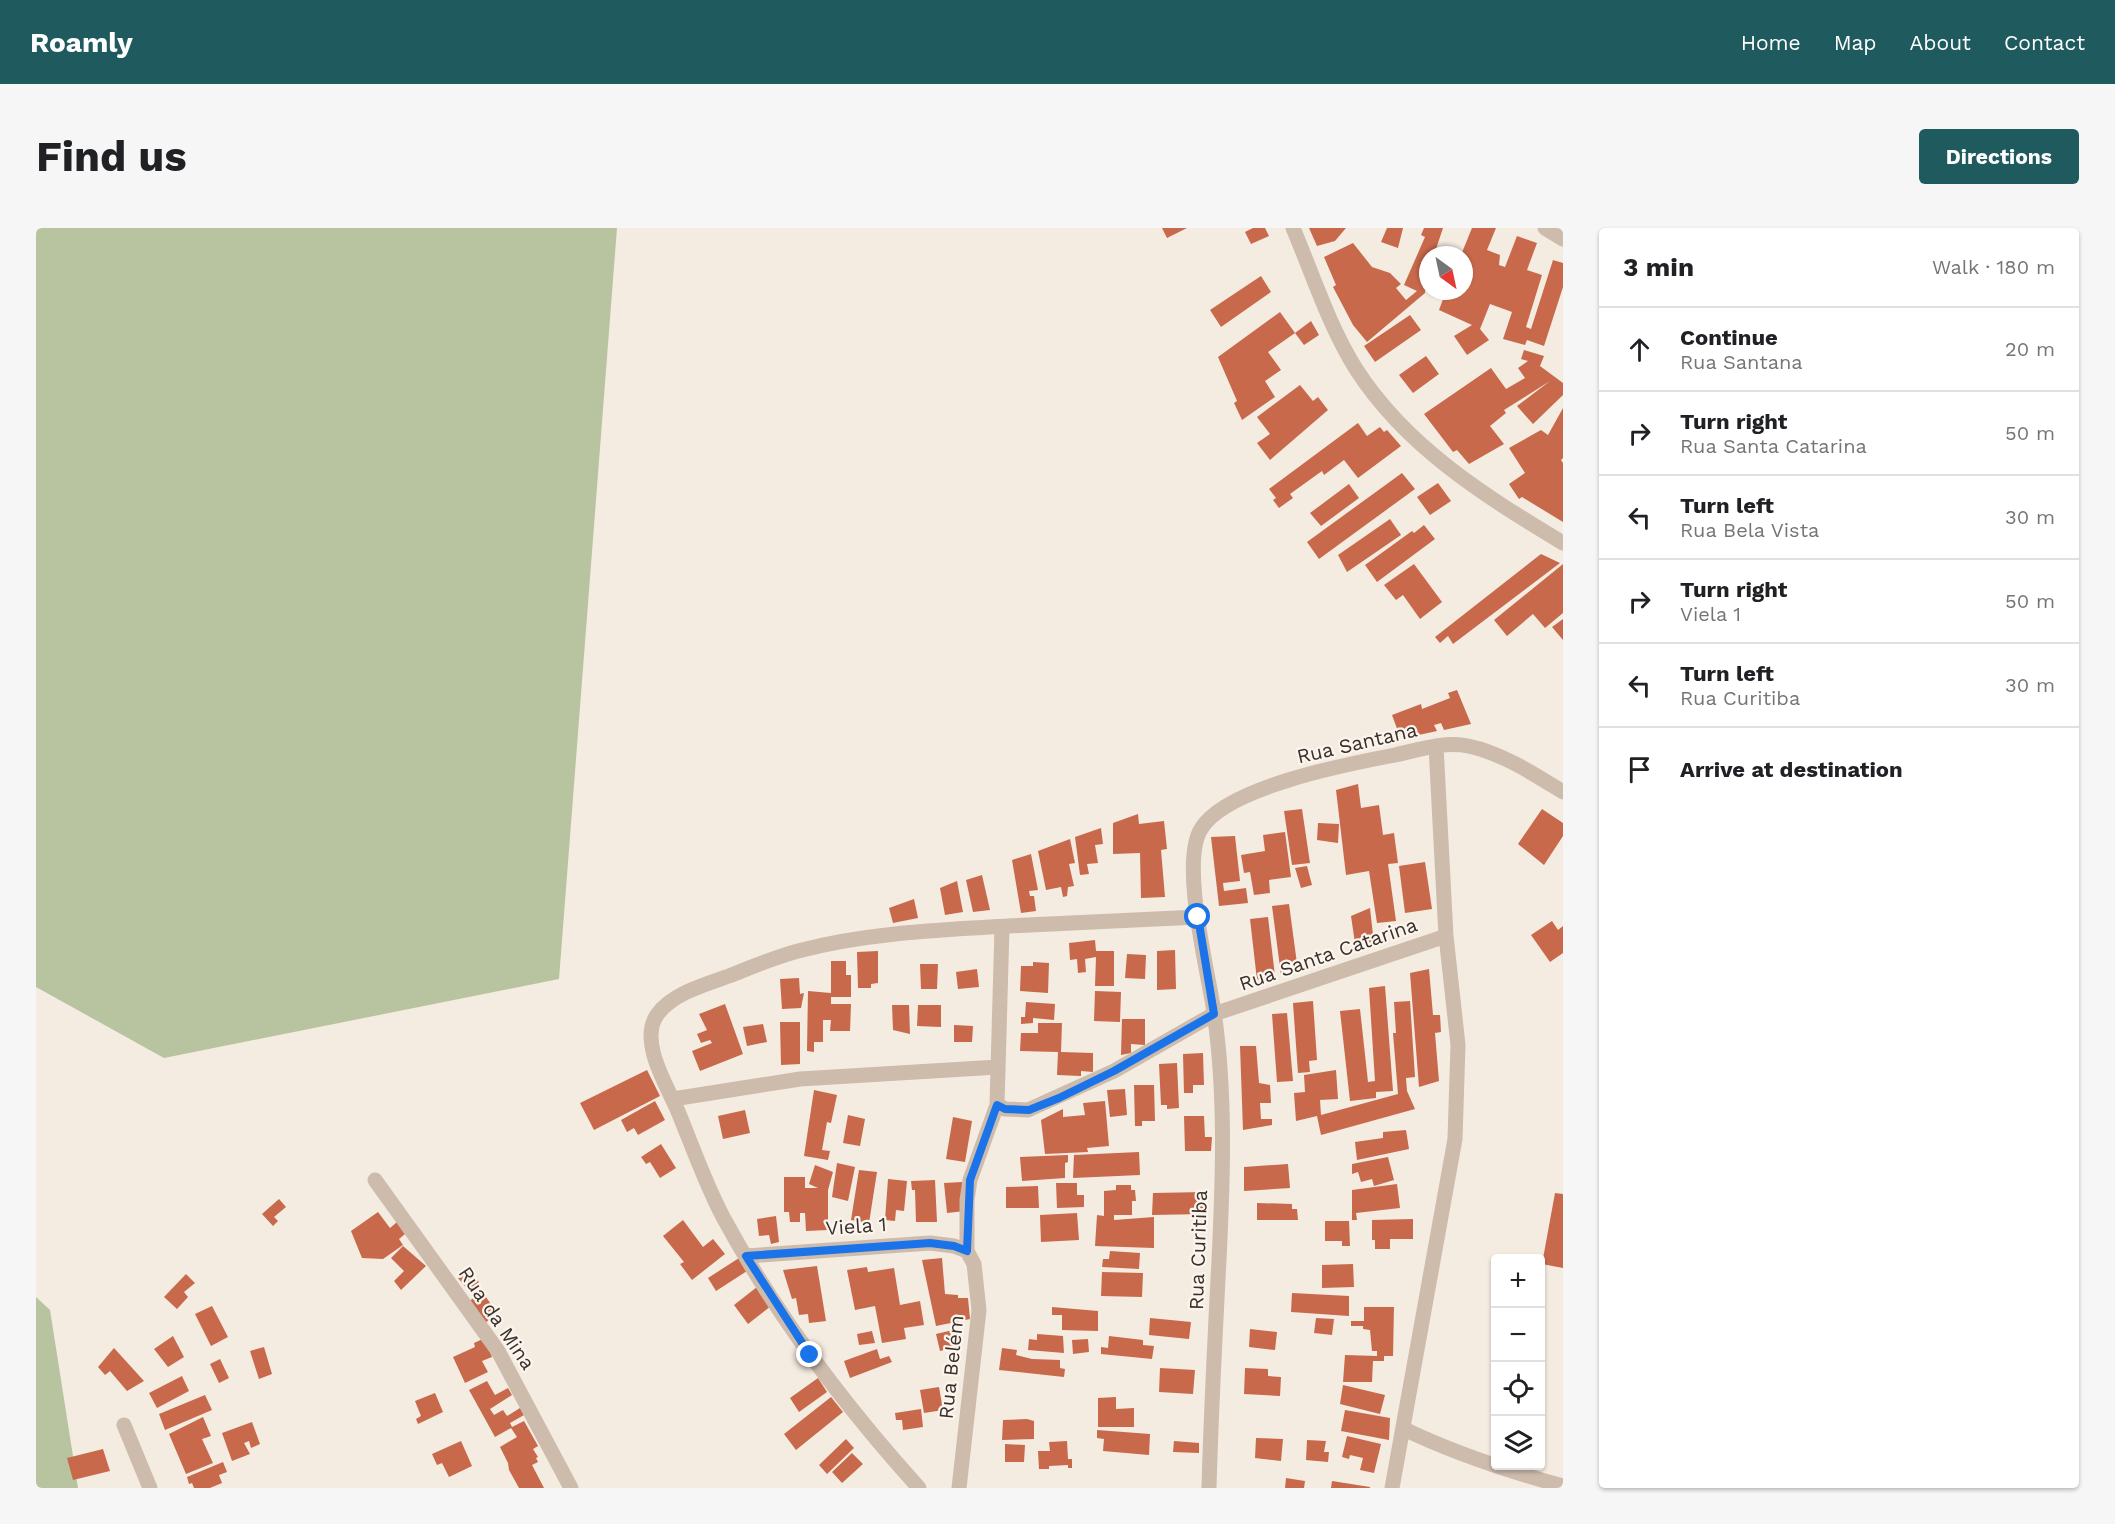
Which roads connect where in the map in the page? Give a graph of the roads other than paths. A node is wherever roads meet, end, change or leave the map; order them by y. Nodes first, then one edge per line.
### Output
1 (1293, 228) edge
2 (1545, 228) edge
3 (1563, 239) edge
4 (1563, 543) edge
5 (1436, 746) junction
6 (1563, 792) edge
7 (1198, 917) junction
8 (1002, 927) junction
9 (1446, 936) junction
10 (1214, 1014) junction
11 (998, 1067) junction
12 (672, 1099) junction
13 (997, 1105) junction
14 (375, 1180) dead end
15 (967, 1251) junction
16 (746, 1256) junction
17 (124, 1425) dead end
18 (1404, 1429) junction
19 (1563, 1486) edge
20 (150, 1488) edge
21 (571, 1488) edge
22 (919, 1488) edge
23 (959, 1488) edge
24 (1209, 1488) edge
25 (1392, 1488) edge

1 - 4 street
2 - 3 street
5 - 6 street, Rua Santana
5 - 7 street, Rua Santana
5 - 9 street
7 - 8 street
7 - 10 street, Rua Santana
8 - 11 street, Rua Belém
8 - 12 street
9 - 10 street, Rua Santa Catarina
9 - 18 street
10 - 13 street, Rua Santa Catarina
10 - 24 street, Rua Curitiba
11 - 12 street
11 - 13 street, Rua Belém
12 - 16 street
13 - 15 street, Rua Belém
14 - 21 street, Rua da Mina
15 - 16 street, Viela 1
15 - 23 street, Rua Belém
16 - 22 street
17 - 20 street
18 - 19 street
18 - 25 street

